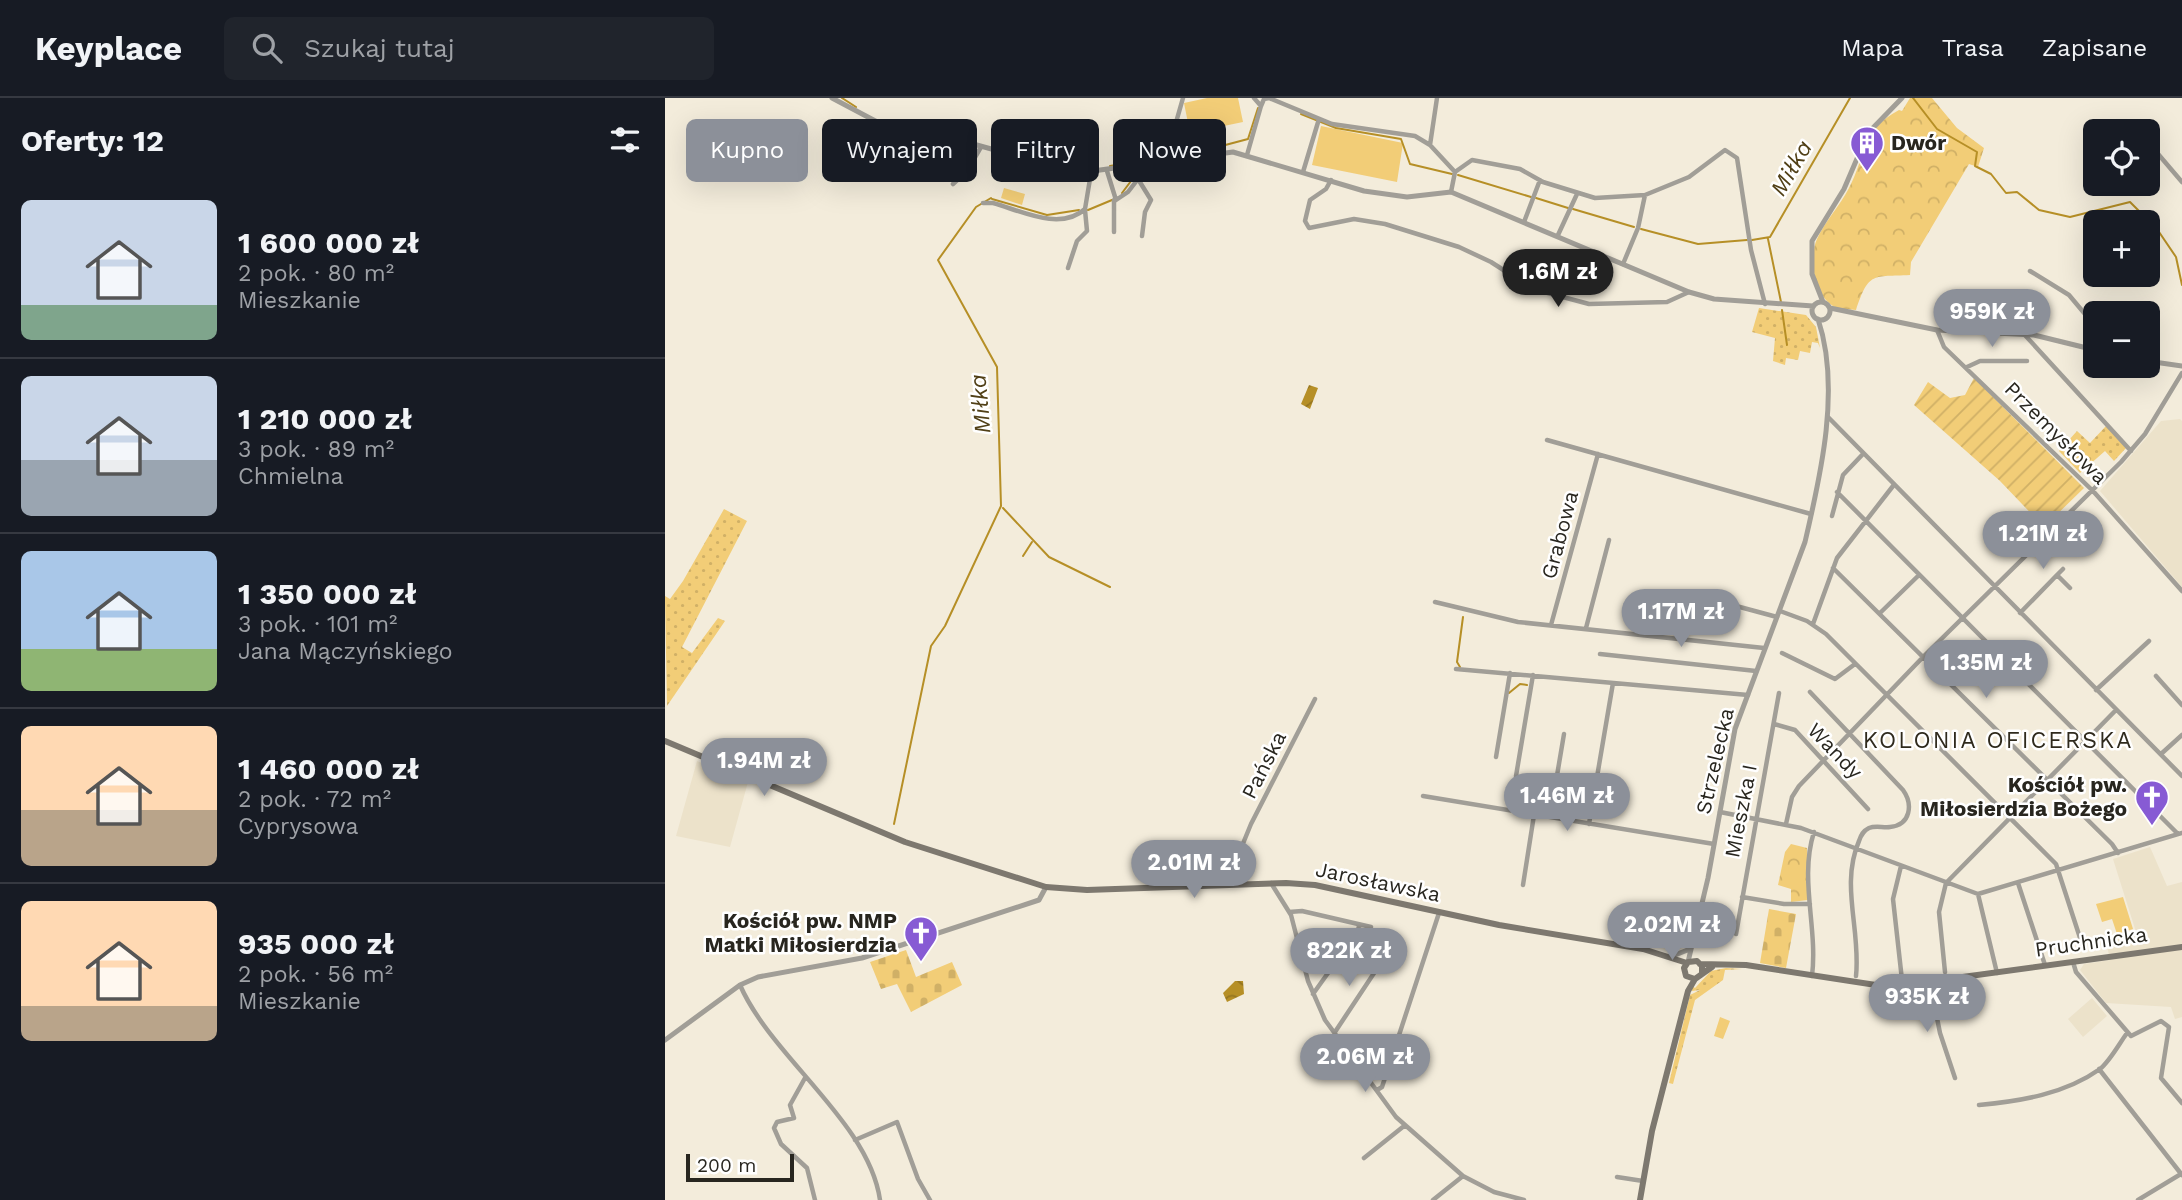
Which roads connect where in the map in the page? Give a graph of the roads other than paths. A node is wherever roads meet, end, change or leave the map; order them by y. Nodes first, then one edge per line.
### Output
1 (832, 98) edge
2 (1183, 98) edge
3 (1254, 98) edge
4 (1437, 98) edge
5 (1902, 98) edge
6 (1261, 106) junction
7 (1178, 119) edge
8 (1319, 120) junction
9 (1430, 145) junction
10 (981, 147) junction
11 (991, 150) edge
12 (1226, 153) edge
13 (1247, 155) junction
14 (2160, 156) edge
15 (1113, 170) edge
16 (1107, 171) junction
17 (1099, 172) edge
18 (1303, 172) junction
19 (1455, 172) junction
20 (1331, 180) junction
21 (1540, 180) junction
22 (1090, 182) edge
23 (1136, 182) edge
24 (1140, 182) edge
25 (2182, 182) edge
26 (953, 184) dead end
27 (1451, 192) junction
28 (1577, 194) junction
29 (1646, 195) junction
30 (1114, 200) junction
31 (983, 203) dead end
32 (1085, 209) junction
33 (1524, 222) junction
34 (1114, 232) dead end
35 (1557, 235) junction
36 (1142, 236) dead end
37 (1623, 264) junction
38 (1068, 268) dead end
39 (2030, 271) dead end
40 (1815, 286) junction
41 (1689, 292) junction
42 (1823, 302) junction
43 (1766, 304) junction
44 (1813, 308) junction
45 (1830, 308) junction
46 (2083, 312) edge
47 (1848, 314) junction
48 (1827, 318) junction
49 (1818, 319) junction
50 (1937, 330) junction
51 (2023, 333) junction
52 (1823, 340) junction
53 (2083, 347) edge
54 (2027, 361) dead end
55 (2160, 363) edge
56 (2182, 366) edge
57 (1966, 367) junction
58 (2182, 373) edge
59 (1828, 417) junction
60 (1836, 428) junction
61 (1825, 433) junction
62 (1547, 440) dead end
63 (2131, 451) junction
64 (1598, 454) junction
65 (1862, 455) junction
66 (1893, 486) junction
67 (2093, 491) junction
68 (1837, 492) junction
69 (1811, 514) junction
70 (1832, 516) dead end
71 (1865, 521) junction
72 (1609, 540) dead end
73 (1833, 568) junction
74 (2063, 569) dead end
75 (1919, 575) junction
76 (2057, 575) junction
77 (1994, 586) junction
78 (2070, 588) dead end
79 (2182, 591) edge
80 (1435, 602) dead end
81 (1725, 603) dead end
82 (1880, 613) junction
83 (2020, 613) junction
84 (1778, 614) junction
85 (1962, 618) junction
86 (1813, 624) junction
87 (1551, 625) junction
88 (1586, 628) junction
89 (2149, 641) dead end
90 (1765, 648) junction
91 (1782, 653) dead end
92 (1600, 654) dead end
93 (1924, 656) junction
94 (1855, 664) junction
95 (1456, 669) dead end
96 (1756, 671) junction
97 (1510, 673) junction
98 (1533, 675) junction
99 (2156, 676) dead end
100 (1613, 683) junction
101 (2096, 690) junction
102 (1810, 692) dead end
103 (1779, 693) dead end
104 (1748, 695) junction
105 (1887, 695) junction
106 (1315, 699) dead end
107 (2182, 705) edge
108 (2116, 710) junction
109 (1774, 723) junction
110 (1849, 733) junction
111 (1564, 734) dead end
112 (2182, 735) edge
113 (665, 741) edge
114 (2085, 741) junction
115 (2161, 754) junction
116 (1496, 757) dead end
117 (1822, 760) junction
118 (1516, 776) dead end
119 (2182, 776) edge
120 (2047, 779) junction
121 (1423, 796) dead end
122 (1868, 809) dead end
123 (1719, 811) junction
124 (1534, 815) junction
125 (1550, 817) junction
126 (2008, 817) junction
127 (1756, 819) junction
128 (1589, 824) junction
129 (1786, 824) junction
130 (1814, 832) junction
131 (2180, 834) edge
132 (1713, 844) junction
133 (1856, 849) junction
134 (2118, 853) junction
135 (1901, 866) junction
136 (2059, 870) junction
137 (1271, 883) junction
138 (1946, 883) junction
139 (2018, 883) junction
140 (1226, 885) junction
141 (1523, 885) dead end
142 (1047, 887) junction
143 (1978, 894) junction
144 (1741, 897) junction
145 (1810, 904) junction
146 (1289, 912) junction
147 (1439, 913) junction
148 (1359, 925) junction
149 (1371, 927) dead end
150 (1735, 934) dead end
151 (2082, 944) dead end
152 (1692, 947) junction
153 (2182, 947) edge
154 (1384, 958) dead end
155 (1669, 958) junction
156 (2073, 961) junction
157 (1698, 962) junction
158 (2045, 965) junction
159 (1714, 966) junction
160 (1686, 968) junction
161 (1945, 972) dead end
162 (1702, 973) junction
163 (1997, 973) junction
164 (1812, 976) junction
165 (1856, 976) dead end
166 (1695, 979) junction
167 (1902, 980) dead end
168 (1930, 983) junction
169 (740, 985) junction
170 (1688, 991) junction
171 (1313, 994) junction
172 (1335, 1032) junction
173 (2129, 1035) junction
174 (665, 1040) edge
175 (2099, 1069) junction
176 (805, 1078) junction
177 (1955, 1078) dead end
178 (1377, 1090) junction
179 (2182, 1103) edge
180 (1979, 1105) dead end
181 (1404, 1126) junction
182 (855, 1140) junction
183 (1364, 1158) dead end
184 (2182, 1175) edge
185 (1463, 1176) junction
186 (1617, 1177) dead end
187 (1643, 1181) junction
188 (815, 1200) edge
189 (880, 1200) edge
190 (930, 1200) edge
191 (1433, 1200) edge
192 (1524, 1200) edge
193 (1640, 1200) edge
194 (2138, 1200) edge

1 - 10 street
2 - 7 street
3 - 6 street
4 - 9 street
5 - 40 street
6 - 8 street
6 - 13 street
8 - 9 street
8 - 18 street
9 - 19 street
10 - 11 street
10 - 26 street
12 - 13 street
13 - 18 street
14 - 25 street
15 - 16 street
16 - 17 street
16 - 30 street
18 - 20 street
19 - 21 street
19 - 27 street
20 - 27 street
20 - 41 street
21 - 28 street
21 - 33 street
22 - 32 street
23 - 30 street
24 - 36 street
27 - 33 street
28 - 29 street
28 - 35 street
29 - 37 street
29 - 43 street
30 - 34 street
31 - 32 street
32 - 38 street
33 - 35 street
35 - 37 street
37 - 41 street
39 - 46 street
40 - 42 street
40 - 44 street
41 - 43 street
42 - 44 street
42 - 45 street
43 - 44 street
44 - 49 street
45 - 47 street
45 - 48 street, Strzelecka
47 - 48 street
47 - 50 street
48 - 49 street
48 - 52 street, Strzelecka
49 - 52 street, Strzelecka
50 - 51 street
50 - 57 street, Przemysłowa
51 - 53 street
51 - 63 street
52 - 59 street, Strzelecka
54 - 57 street
55 - 56 street
57 - 67 street, Przemysłowa
58 - 63 street
59 - 60 street
59 - 61 street, Strzelecka
60 - 61 street
60 - 65 street
61 - 69 street, Strzelecka
62 - 64 street
63 - 67 street
64 - 69 street
64 - 87 street, Grabowa
65 - 66 street
65 - 68 street
66 - 71 street
66 - 77 street
67 - 77 street
67 - 79 street, Przemysłowa
68 - 70 street
68 - 71 street
69 - 84 street, Strzelecka
71 - 73 street
71 - 75 street
72 - 88 street
73 - 82 street
73 - 86 street
74 - 76 street
75 - 82 street
75 - 85 street
76 - 78 street
76 - 83 street
77 - 83 street
77 - 85 street
80 - 87 street
81 - 84 street
82 - 93 street
83 - 101 street
84 - 86 street
84 - 90 street, Strzelecka
85 - 93 street
85 - 114 street
86 - 94 street
87 - 88 street
88 - 90 street
89 - 101 street
90 - 96 street, Strzelecka
91 - 94 street
92 - 96 street
93 - 105 street
93 - 120 street
94 - 105 street
95 - 97 street
96 - 104 street, Strzelecka
97 - 98 street
97 - 116 street
98 - 100 street
98 - 118 street
99 - 107 street
100 - 104 street
100 - 128 street
101 - 108 street
102 - 110 street
103 - 109 street, Mieszka I
104 - 123 street, Strzelecka
105 - 110 street
105 - 126 street
106 - 140 street, Pańska
108 - 114 street
108 - 115 street
109 - 117 street, Wandy
109 - 127 street, Mieszka I
110 - 117 street
110 - 133 street
111 - 125 street
112 - 115 street
113 - 142 main road, Jarosławska
114 - 120 street
114 - 131 street
115 - 119 street
117 - 122 street, Wandy
117 - 129 street
120 - 126 street
120 - 134 street
121 - 124 street
123 - 127 street
123 - 132 street, Strzelecka
124 - 125 street
124 - 141 street
125 - 128 street
126 - 136 street
126 - 138 street
127 - 129 street
127 - 144 street, Mieszka I
128 - 132 street
129 - 130 street
130 - 133 street
130 - 145 street
131 - 134 street
132 - 152 street, Strzelecka
133 - 135 street
133 - 165 street
134 - 136 street
135 - 138 street
135 - 167 street
136 - 139 street
136 - 151 street
137 - 140 main road, Jarosławska
137 - 146 street
137 - 147 main road, Jarosławska
138 - 143 street
138 - 161 street
139 - 143 street
139 - 158 street
140 - 142 main road, Jarosławska
142 - 169 street
143 - 163 street
144 - 145 street
144 - 150 street, Mieszka I
145 - 164 street
146 - 148 street
146 - 171 street
147 - 155 main road, Jarosławska
147 - 178 street
148 - 149 street
148 - 171 street
152 - 155 street
152 - 157 street, Strzelecka
152 - 160 street, Strzelecka
153 - 156 main road, Pruchnicka
154 - 172 street
155 - 160 main road, Jarosławska
156 - 158 main road, Pruchnicka
156 - 173 street
157 - 159 main road, Pruchnicka
157 - 160 main road, Pruchnicka
157 - 162 main road
158 - 163 main road, Pruchnicka
159 - 162 main road, Pruchnicka
159 - 164 main road, Pruchnicka
160 - 166 main road, Jarosławska
160 - 170 main road
162 - 166 main road, Pruchnicka
163 - 168 main road, Pruchnicka
164 - 168 main road, Pruchnicka
166 - 170 main road, Pruchnicka
168 - 177 street
169 - 174 street
169 - 176 street
170 - 187 main road
171 - 172 street
172 - 178 street
173 - 175 street
173 - 179 street
175 - 180 street
175 - 184 street
176 - 182 street
176 - 188 street
178 - 181 street
181 - 183 street
181 - 185 street
182 - 189 street
182 - 190 street
184 - 194 street
185 - 191 street
185 - 192 street
186 - 187 street
187 - 193 main road

